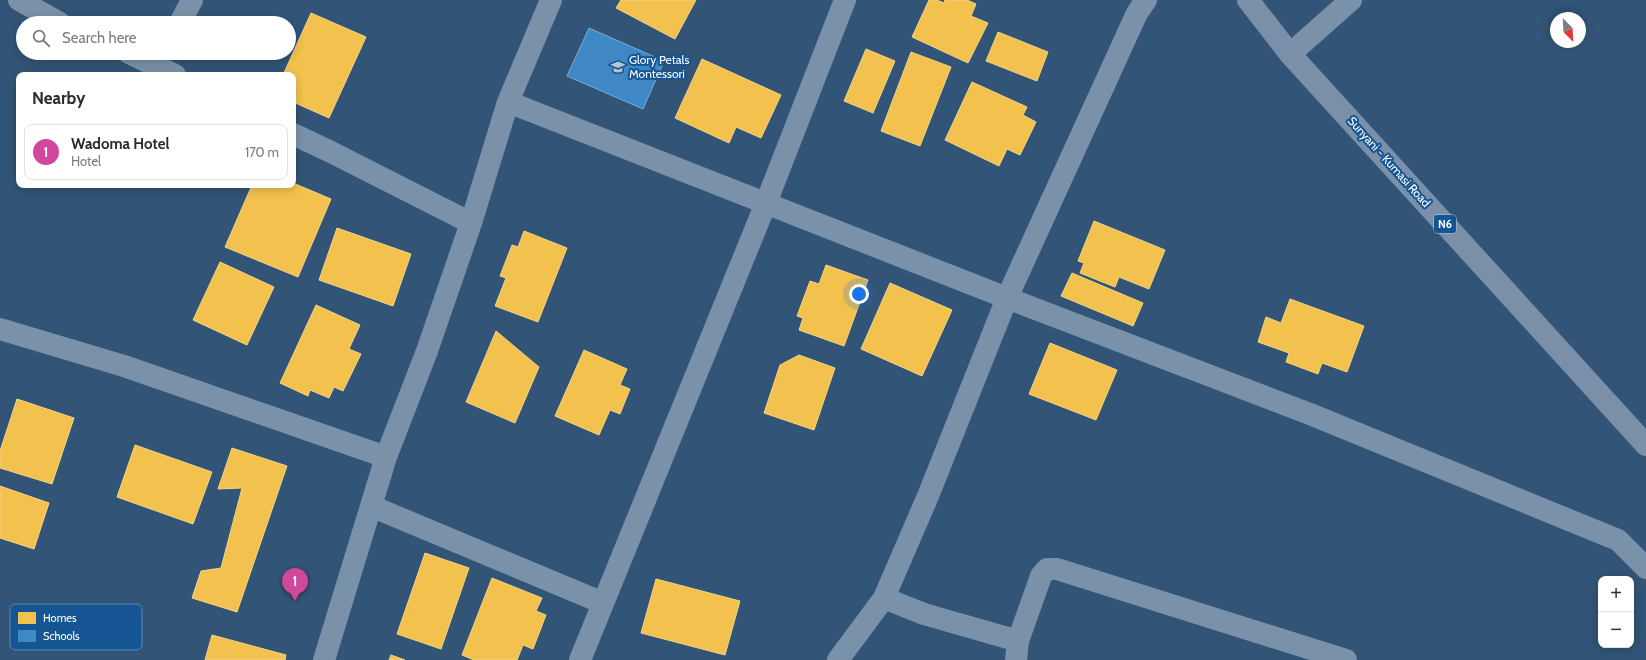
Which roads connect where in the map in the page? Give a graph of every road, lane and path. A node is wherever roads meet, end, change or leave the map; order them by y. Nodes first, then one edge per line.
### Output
1 (19, 0) edge
2 (192, 0) edge
3 (551, 0) edge
4 (845, 0) edge
5 (1146, 0) edge
6 (1248, 0) edge
7 (1351, 0) edge
8 (48, 16) edge
9 (184, 16) edge
10 (1290, 54) junction
11 (150, 60) edge
12 (166, 65) edge
13 (508, 102) junction
14 (296, 135) edge
15 (766, 203) junction
16 (471, 224) junction
17 (1007, 298) junction
18 (0, 329) edge
19 (1646, 445) edge
20 (386, 457) junction
21 (371, 506) junction
22 (1646, 568) edge
23 (884, 598) junction
24 (603, 603) junction
25 (1017, 650) edge
26 (324, 660) edge
27 (580, 660) edge
28 (838, 660) edge
29 (1346, 660) edge

1 - 8 street
2 - 9 street
3 - 13 street
4 - 15 street
5 - 17 street
6 - 10 main road, Sunyani - Kumasi Road / N6
7 - 10 street
10 - 19 main road, Sunyani - Kumasi Road / N6
11 - 12 street
13 - 15 street
13 - 16 street
14 - 16 street
15 - 17 street
15 - 24 street
16 - 20 street
17 - 22 street
17 - 23 street
18 - 20 street
20 - 21 street
21 - 24 street
21 - 26 street
23 - 25 street
23 - 28 street
24 - 27 street
25 - 29 street

